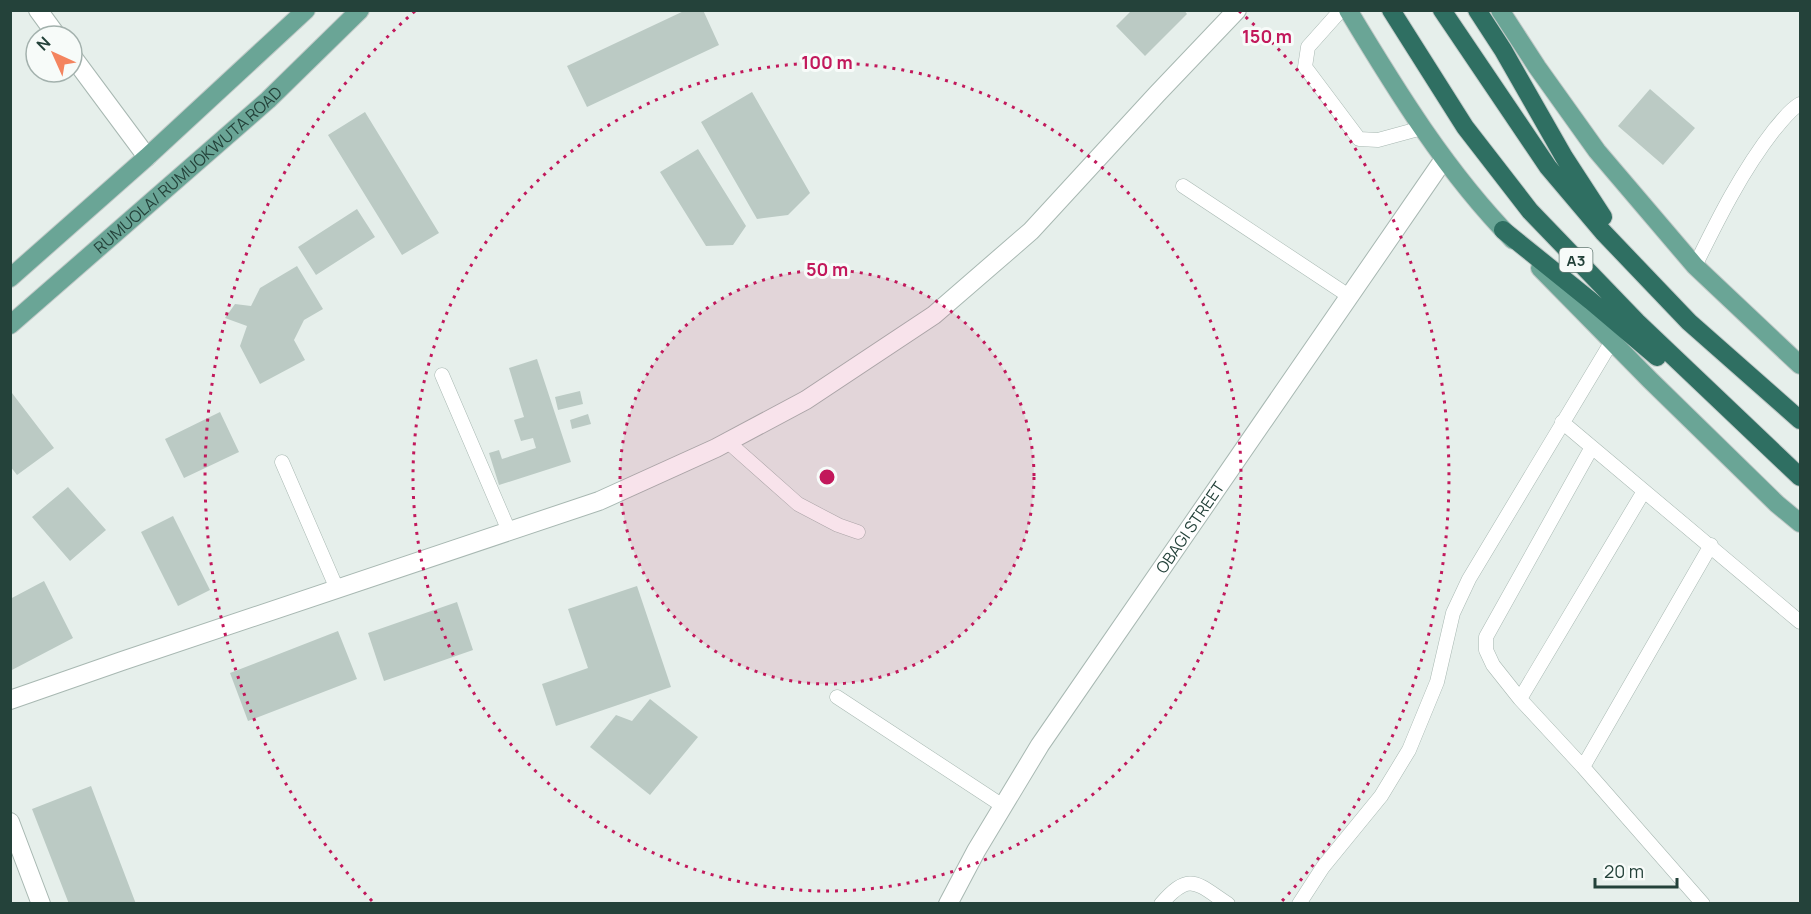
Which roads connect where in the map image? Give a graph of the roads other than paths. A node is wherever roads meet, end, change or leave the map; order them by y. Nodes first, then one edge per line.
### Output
1 (38, 10) edge
2 (306, 10) edge
3 (360, 10) edge
4 (1237, 10) edge
5 (1341, 10) edge
6 (1348, 10) edge
7 (1391, 10) edge
8 (1442, 10) edge
9 (1477, 10) edge
10 (1500, 10) edge
11 (48, 24) edge
12 (84, 72) edge
13 (1800, 104) edge
14 (1422, 128) junction
15 (147, 158) junction
16 (1444, 159) junction
17 (1182, 186) dead end
18 (1503, 230) junction
19 (1695, 266) junction
20 (1642, 273) junction
21 (10, 278) edge
22 (1349, 296) junction
23 (10, 325) edge
24 (1612, 341) junction
25 (1800, 365) edge
26 (442, 375) dead end
27 (1800, 420) edge
28 (1562, 422) junction
29 (1745, 425) junction
30 (728, 442) junction
31 (1592, 447) junction
32 (282, 462) dead end
33 (1800, 477) edge
34 (1644, 491) junction
35 (1800, 523) edge
36 (509, 531) junction
37 (858, 532) dead end
38 (1711, 545) junction
39 (337, 589) junction
40 (1800, 622) edge
41 (837, 697) dead end
42 (1520, 699) junction
43 (10, 700) edge
44 (1583, 767) junction
45 (1003, 806) junction
46 (10, 822) edge
47 (41, 903) edge
48 (948, 903) edge
49 (1161, 903) edge
50 (1228, 903) edge
51 (1299, 903) edge
52 (1703, 903) edge

1 - 11 street
2 - 15 main road
3 - 23 main road, RUMUOLA/ RUMUOKWUTA ROAD
4 - 30 street
5 - 14 lane
6 - 14 main road
7 - 29 highway, A3
8 - 20 highway, A3
9 - 20 highway
10 - 19 main road
12 - 15 street
13 - 19 lane
14 - 16 main road
15 - 21 main road
16 - 18 main road
16 - 22 street, OBAGI STREET
17 - 22 lane
18 - 24 main road
18 - 29 highway
19 - 25 main road
20 - 27 highway, A3
22 - 45 street, OBAGI STREET
24 - 28 lane
24 - 35 main road
26 - 36 lane
28 - 31 lane
28 - 51 lane
29 - 33 highway, A3
30 - 36 street
30 - 37 lane
31 - 34 lane
31 - 42 lane
32 - 39 lane
34 - 38 lane
34 - 42 lane
36 - 39 street
38 - 40 lane
38 - 44 lane
39 - 43 street
41 - 45 lane
42 - 44 lane
44 - 52 lane
45 - 48 street, OBAGI STREET
46 - 47 street
49 - 50 lane

